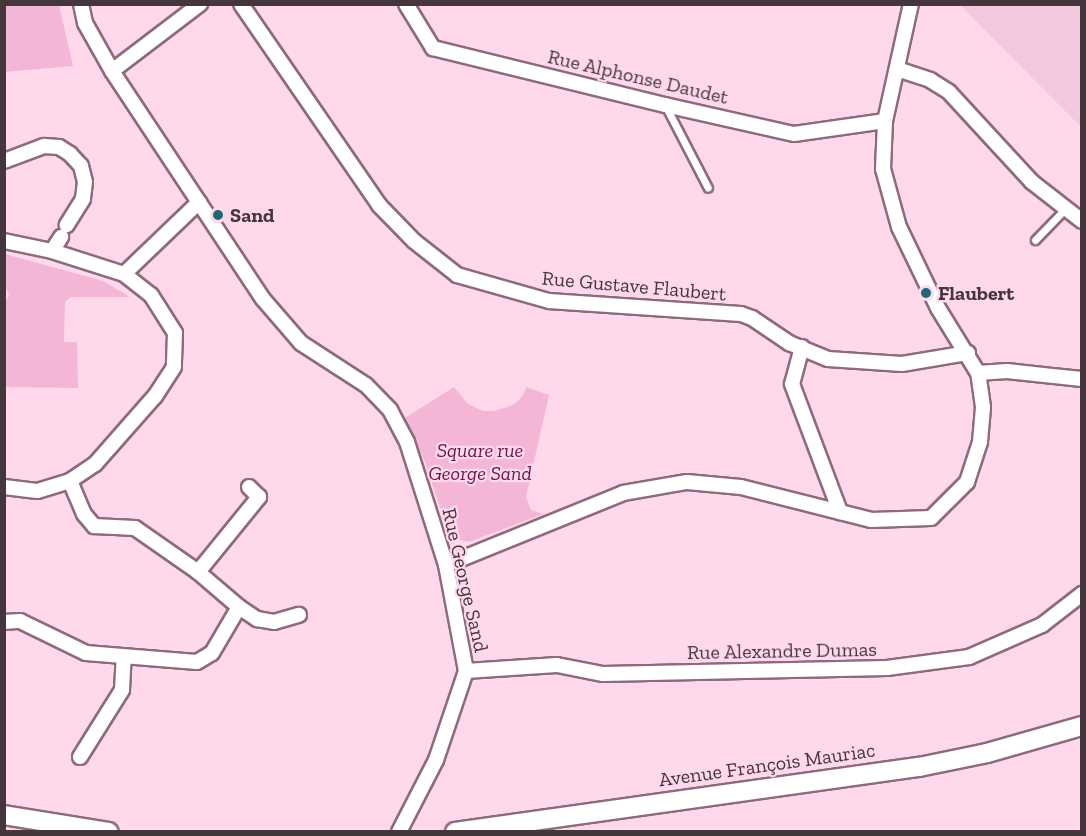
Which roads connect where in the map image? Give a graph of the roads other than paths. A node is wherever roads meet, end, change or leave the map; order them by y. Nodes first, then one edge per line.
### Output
1 (81, 4) edge
2 (200, 4) edge
3 (241, 4) edge
4 (406, 4) edge
5 (911, 4) edge
6 (897, 69) junction
7 (112, 70) junction
8 (665, 105) junction
9 (885, 121) junction
10 (4, 161) edge
11 (708, 188) dead end
12 (199, 202) junction
13 (1066, 208) junction
14 (1082, 221) edge
15 (1035, 240) dead end
16 (4, 242) edge
17 (52, 250) junction
18 (124, 274) junction
19 (802, 347) junction
20 (968, 353) junction
21 (978, 373) junction
22 (1082, 379) edge
23 (70, 481) junction
24 (4, 487) edge
25 (249, 487) dead end
26 (840, 512) junction
27 (446, 565) junction
28 (198, 572) junction
29 (1082, 594) edge
30 (239, 607) junction
31 (299, 615) dead end
32 (4, 622) edge
33 (124, 657) junction
34 (466, 671) junction
35 (1082, 726) edge
36 (80, 757) dead end
37 (4, 815) edge
38 (401, 827) edge
39 (62, 828) edge
40 (106, 831) edge
41 (455, 831) edge

1 - 7 street, Rue George Sand
2 - 7 street
3 - 19 street, Rue Gustave Flaubert
4 - 8 street, Rue Alphonse Daudet
5 - 6 street
6 - 9 street
6 - 13 street
7 - 12 street, Rue George Sand
8 - 9 street, Rue Alphonse Daudet
8 - 11 lane
9 - 20 street
10 - 17 street
12 - 18 street
12 - 27 street, Rue George Sand
13 - 14 street
13 - 15 lane
16 - 17 street
17 - 18 street
18 - 23 street
19 - 20 street, Rue Gustave Flaubert
19 - 26 street
20 - 21 street
21 - 22 street
21 - 26 street
23 - 24 street
23 - 28 street
25 - 28 street
26 - 27 street
27 - 34 street, Rue George Sand
28 - 30 street
29 - 34 street, Rue Alexandre Dumas
30 - 31 street
30 - 33 street
32 - 33 street
33 - 36 street
34 - 38 street, Rue George Sand
35 - 41 street, Avenue François Mauriac
37 - 39 street
39 - 40 street

